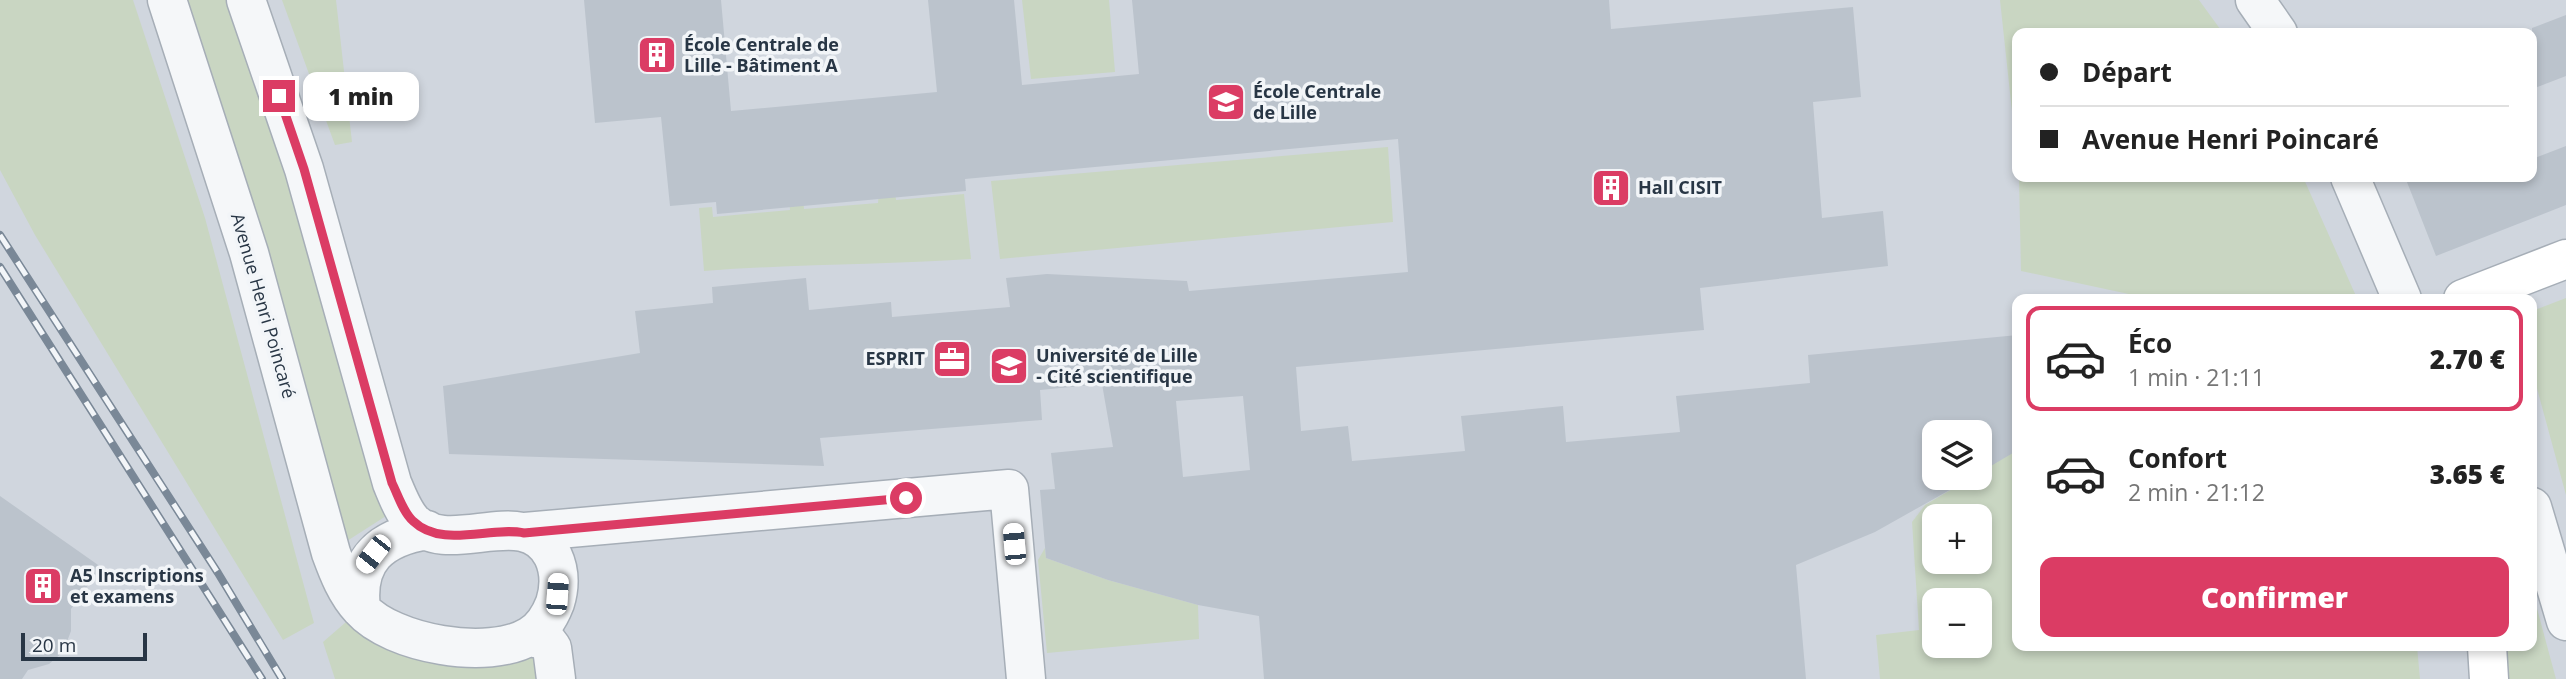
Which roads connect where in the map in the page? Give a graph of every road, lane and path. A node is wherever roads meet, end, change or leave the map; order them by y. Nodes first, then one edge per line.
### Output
1 (167, 0) edge
2 (246, 0) edge
3 (2255, 0) edge
4 (2275, 28) edge
5 (2352, 182) edge
6 (2566, 259) edge
7 (2400, 294) edge
8 (2478, 294) edge
9 (2537, 524) edge
10 (427, 530) junction
11 (524, 533) junction
12 (361, 609) junction
13 (2566, 621) edge
14 (528, 638) junction
15 (2487, 651) edge
16 (556, 679) edge
17 (1026, 679) edge
18 (2489, 679) edge

1 - 12 street, Avenue Henri Poincaré
2 - 10 street
3 - 4 street
5 - 7 street
6 - 8 street
9 - 13 street
10 - 11 street
10 - 12 street
11 - 14 street
11 - 17 street
12 - 14 street, Avenue Henri Poincaré
14 - 16 street
15 - 18 street

